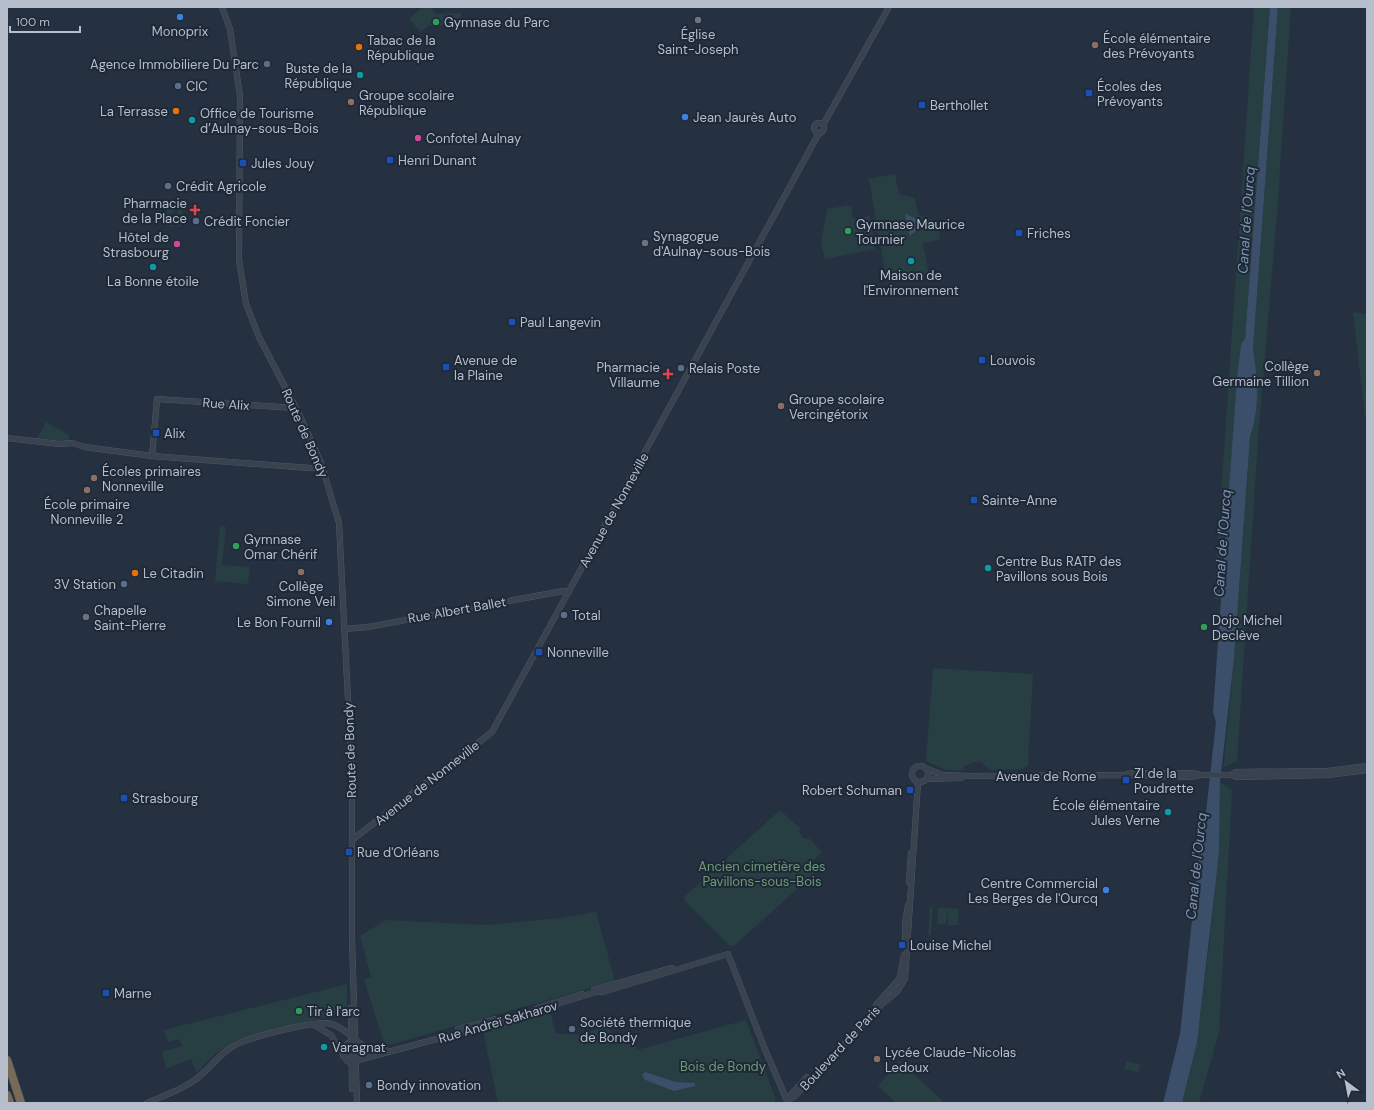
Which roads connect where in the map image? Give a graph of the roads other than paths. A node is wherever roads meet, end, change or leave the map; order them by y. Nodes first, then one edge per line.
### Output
1 (222, 7) edge
2 (889, 7) edge
3 (295, 408) junction
4 (7, 438) edge
5 (152, 456) junction
6 (323, 469) junction
7 (569, 592) junction
8 (345, 629) junction
9 (1367, 766) edge
10 (925, 768) junction
11 (1367, 770) edge
12 (1231, 775) junction
13 (970, 776) junction
14 (926, 779) junction
15 (918, 782) junction
16 (352, 840) junction
17 (696, 963) junction
18 (314, 1025) junction
19 (352, 1040) junction
20 (343, 1056) junction
21 (7, 1060) edge
22 (354, 1062) junction
23 (7, 1095) edge
24 (787, 1101) edge
25 (10, 1103) edge
26 (21, 1103) edge
27 (147, 1103) edge
28 (357, 1103) edge

1 - 3 street, Route de Bondy
2 - 7 street, Avenue de Nonneville
3 - 5 street, Rue Alix
3 - 6 street, Route de Bondy
4 - 5 street
5 - 6 street
6 - 8 street, Route de Bondy
7 - 8 street, Rue Albert Ballet
7 - 16 street, Avenue de Nonneville
8 - 16 street, Route de Bondy
9 - 12 street
10 - 13 street, Avenue de Rome
10 - 14 street
10 - 15 street
11 - 12 street
12 - 13 street, Avenue de Rome
13 - 14 street, Avenue de Rome
14 - 15 street
15 - 24 street, Boulevard de Paris
16 - 19 street, Route de Bondy
17 - 19 street, Rue Andreï Sakharov
17 - 22 street, Rue Andreï Sakharov
17 - 24 street, Rue Andreï Sakharov
18 - 19 street, Rue Andreï Sakharov
18 - 20 street
18 - 27 street, Rue Andreï Sakharov
19 - 20 street
19 - 22 street, Route de Bondy
20 - 22 street
21 - 26 highway
22 - 28 street, Route de Bondy
23 - 25 highway

